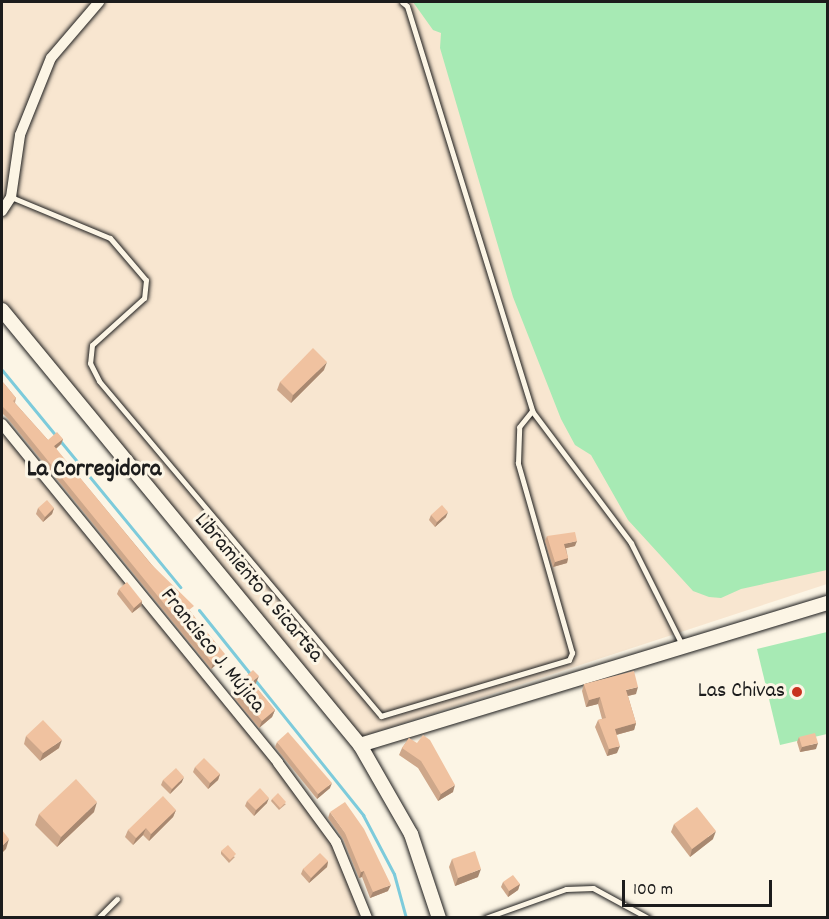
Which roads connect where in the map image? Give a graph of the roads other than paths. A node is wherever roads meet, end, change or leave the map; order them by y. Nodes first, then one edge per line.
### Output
1 (99, 2) edge
2 (402, 2) edge
3 (11, 198) junction
4 (2, 211) edge
5 (2, 310) edge
6 (532, 411) junction
7 (2, 424) edge
8 (828, 603) edge
9 (681, 645) junction
10 (360, 745) junction
11 (117, 899) dead end
12 (98, 918) edge
13 (367, 918) edge
14 (439, 918) edge
15 (485, 918) edge
16 (648, 918) edge

1 - 3 street
2 - 6 lane
3 - 4 street
3 - 6 lane
5 - 10 main road, Libramiento a Sicartsa
6 - 9 lane
7 - 13 street, Francisco J. Mújica
8 - 9 main road
9 - 10 main road
10 - 14 main road, Libramiento a Sicartsa
11 - 12 lane
15 - 16 lane

